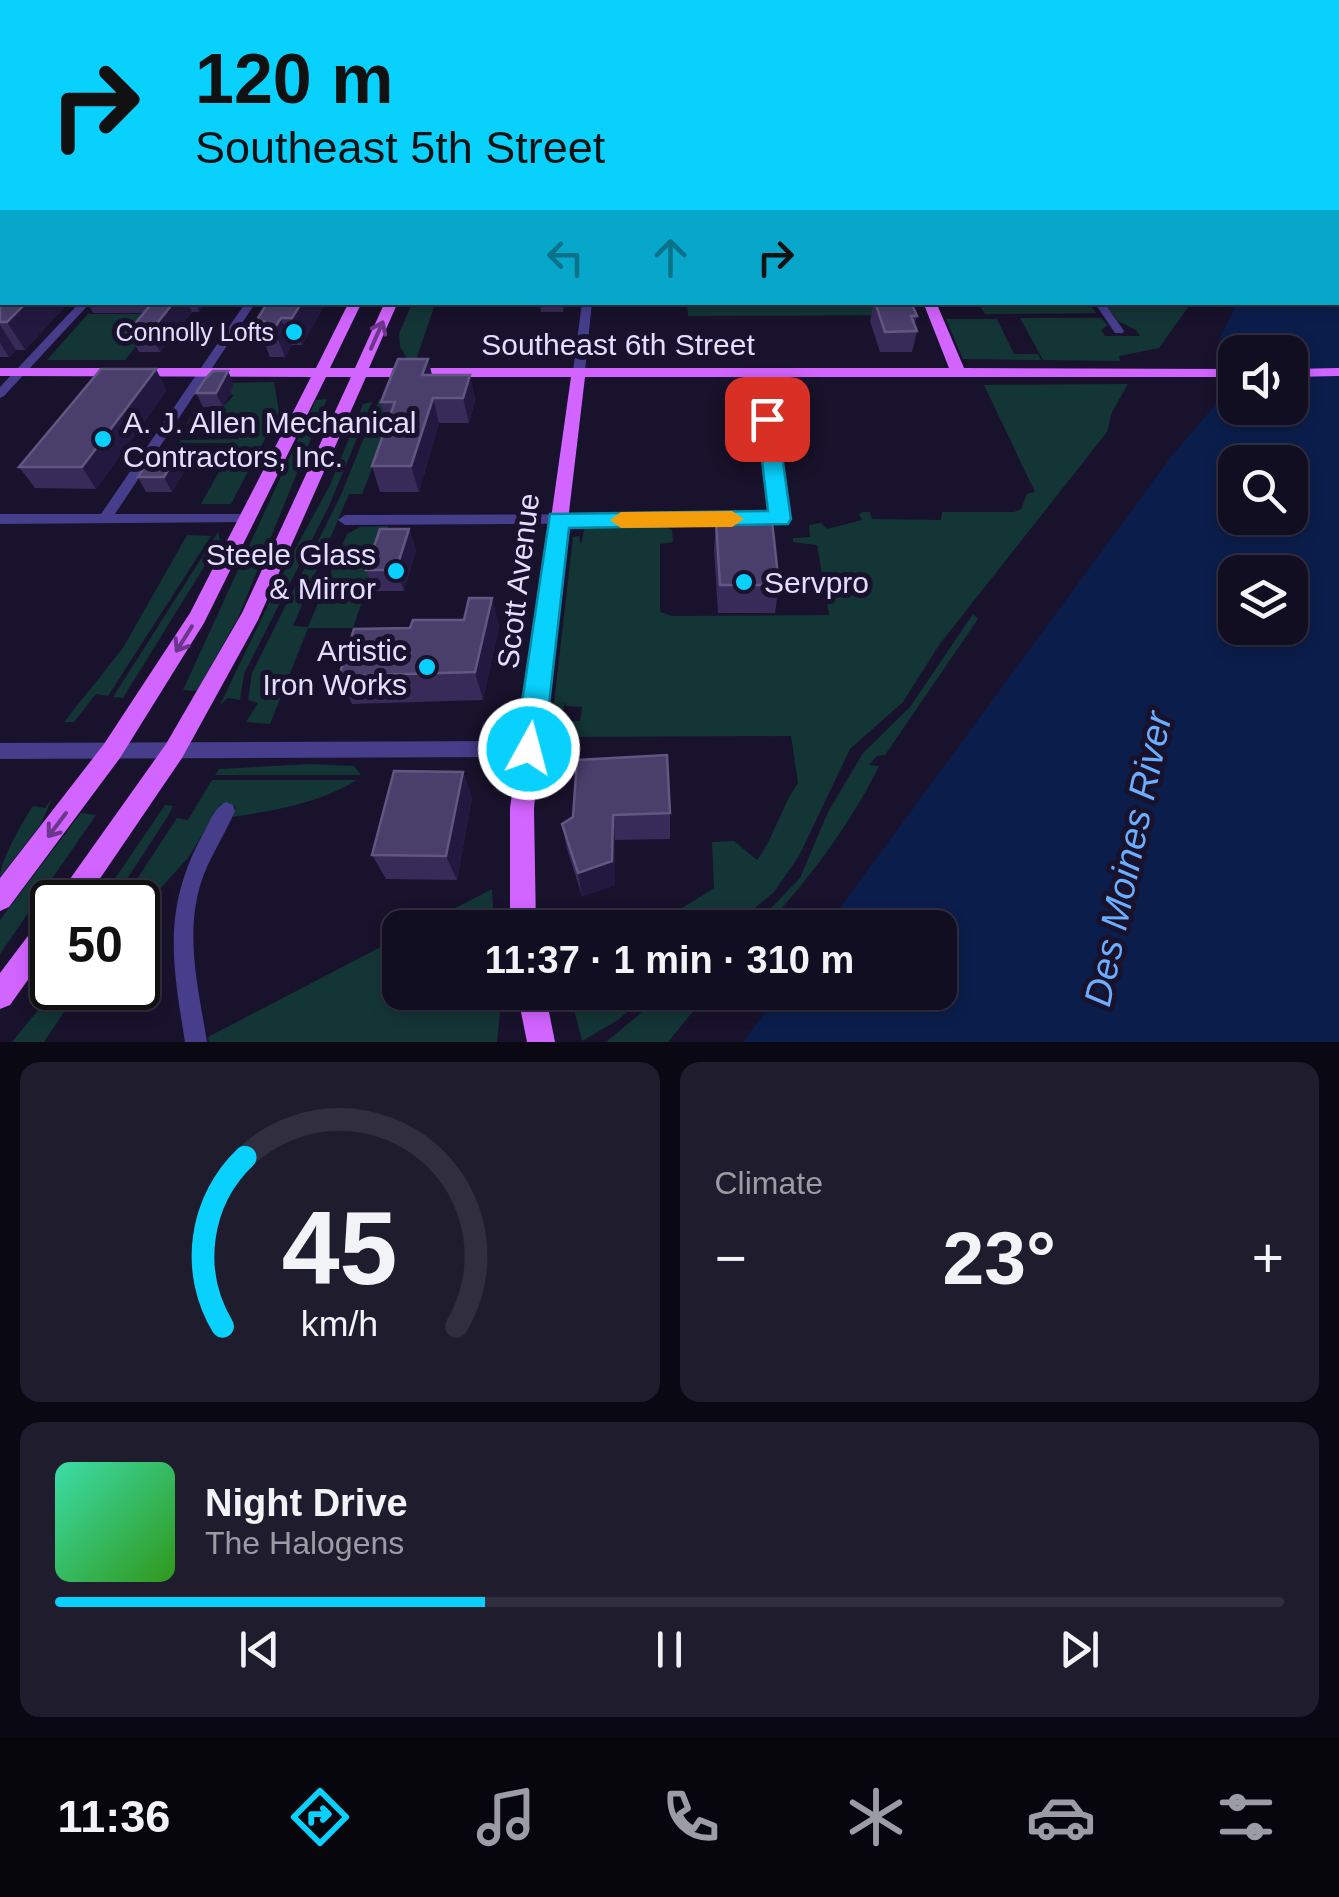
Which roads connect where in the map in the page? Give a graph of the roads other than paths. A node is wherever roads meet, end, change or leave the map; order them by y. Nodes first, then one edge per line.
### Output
1 (83, 305) edge
2 (249, 305) edge
3 (355, 305) edge
4 (391, 305) edge
5 (588, 305) edge
6 (930, 305) edge
7 (1101, 305) edge
8 (1119, 331) dead end
9 (204, 371) junction
10 (322, 371) junction
11 (361, 371) junction
12 (0, 372) edge
13 (21, 372) junction
14 (578, 372) junction
15 (760, 372) junction
16 (958, 372) junction
17 (1339, 372) edge
18 (1218, 373) edge
19 (1308, 373) edge
20 (0, 394) edge
21 (0, 519) edge
22 (105, 519) junction
23 (247, 520) junction
24 (345, 520) dead end
25 (558, 520) junction
26 (529, 749) junction
27 (0, 751) edge
28 (112, 751) junction
29 (174, 751) junction
30 (226, 811) dead end
31 (84, 880) edge
32 (0, 898) edge
33 (522, 910) edge
34 (30, 955) edge
35 (0, 995) edge
36 (534, 1010) edge
37 (196, 1042) edge
38 (540, 1042) edge

1 - 13 street
2 - 9 street
3 - 10 main road
11 -> 4 main road
5 - 14 street, Scott Avenue
6 - 16 main road
7 - 8 street
9 - 10 main road, Southeast 6th Street
9 - 13 main road, Southeast 6th Street
9 - 22 street
10 - 11 main road, Southeast 6th Street
10 - 23 main road
11 - 14 main road, Southeast 6th Street
11 - 29 main road
12 - 13 main road, Southeast 6th Street
13 - 20 street
14 - 15 main road, Southeast 6th Street
14 - 25 main road, Scott Avenue
15 - 16 main road, Southeast 6th Street
15 - 25 street
16 - 18 main road, Southeast 6th Street
17 - 19 main road
21 - 22 street
22 - 23 street
23 -> 28 main road
24 - 25 street
25 - 26 main road, Scott Avenue
26 - 29 street
26 - 33 main road, Scott Avenue
27 - 28 street
28 - 29 street
28 -> 32 main road
29 - 31 main road
30 - 37 street
34 - 35 main road
36 - 38 main road

